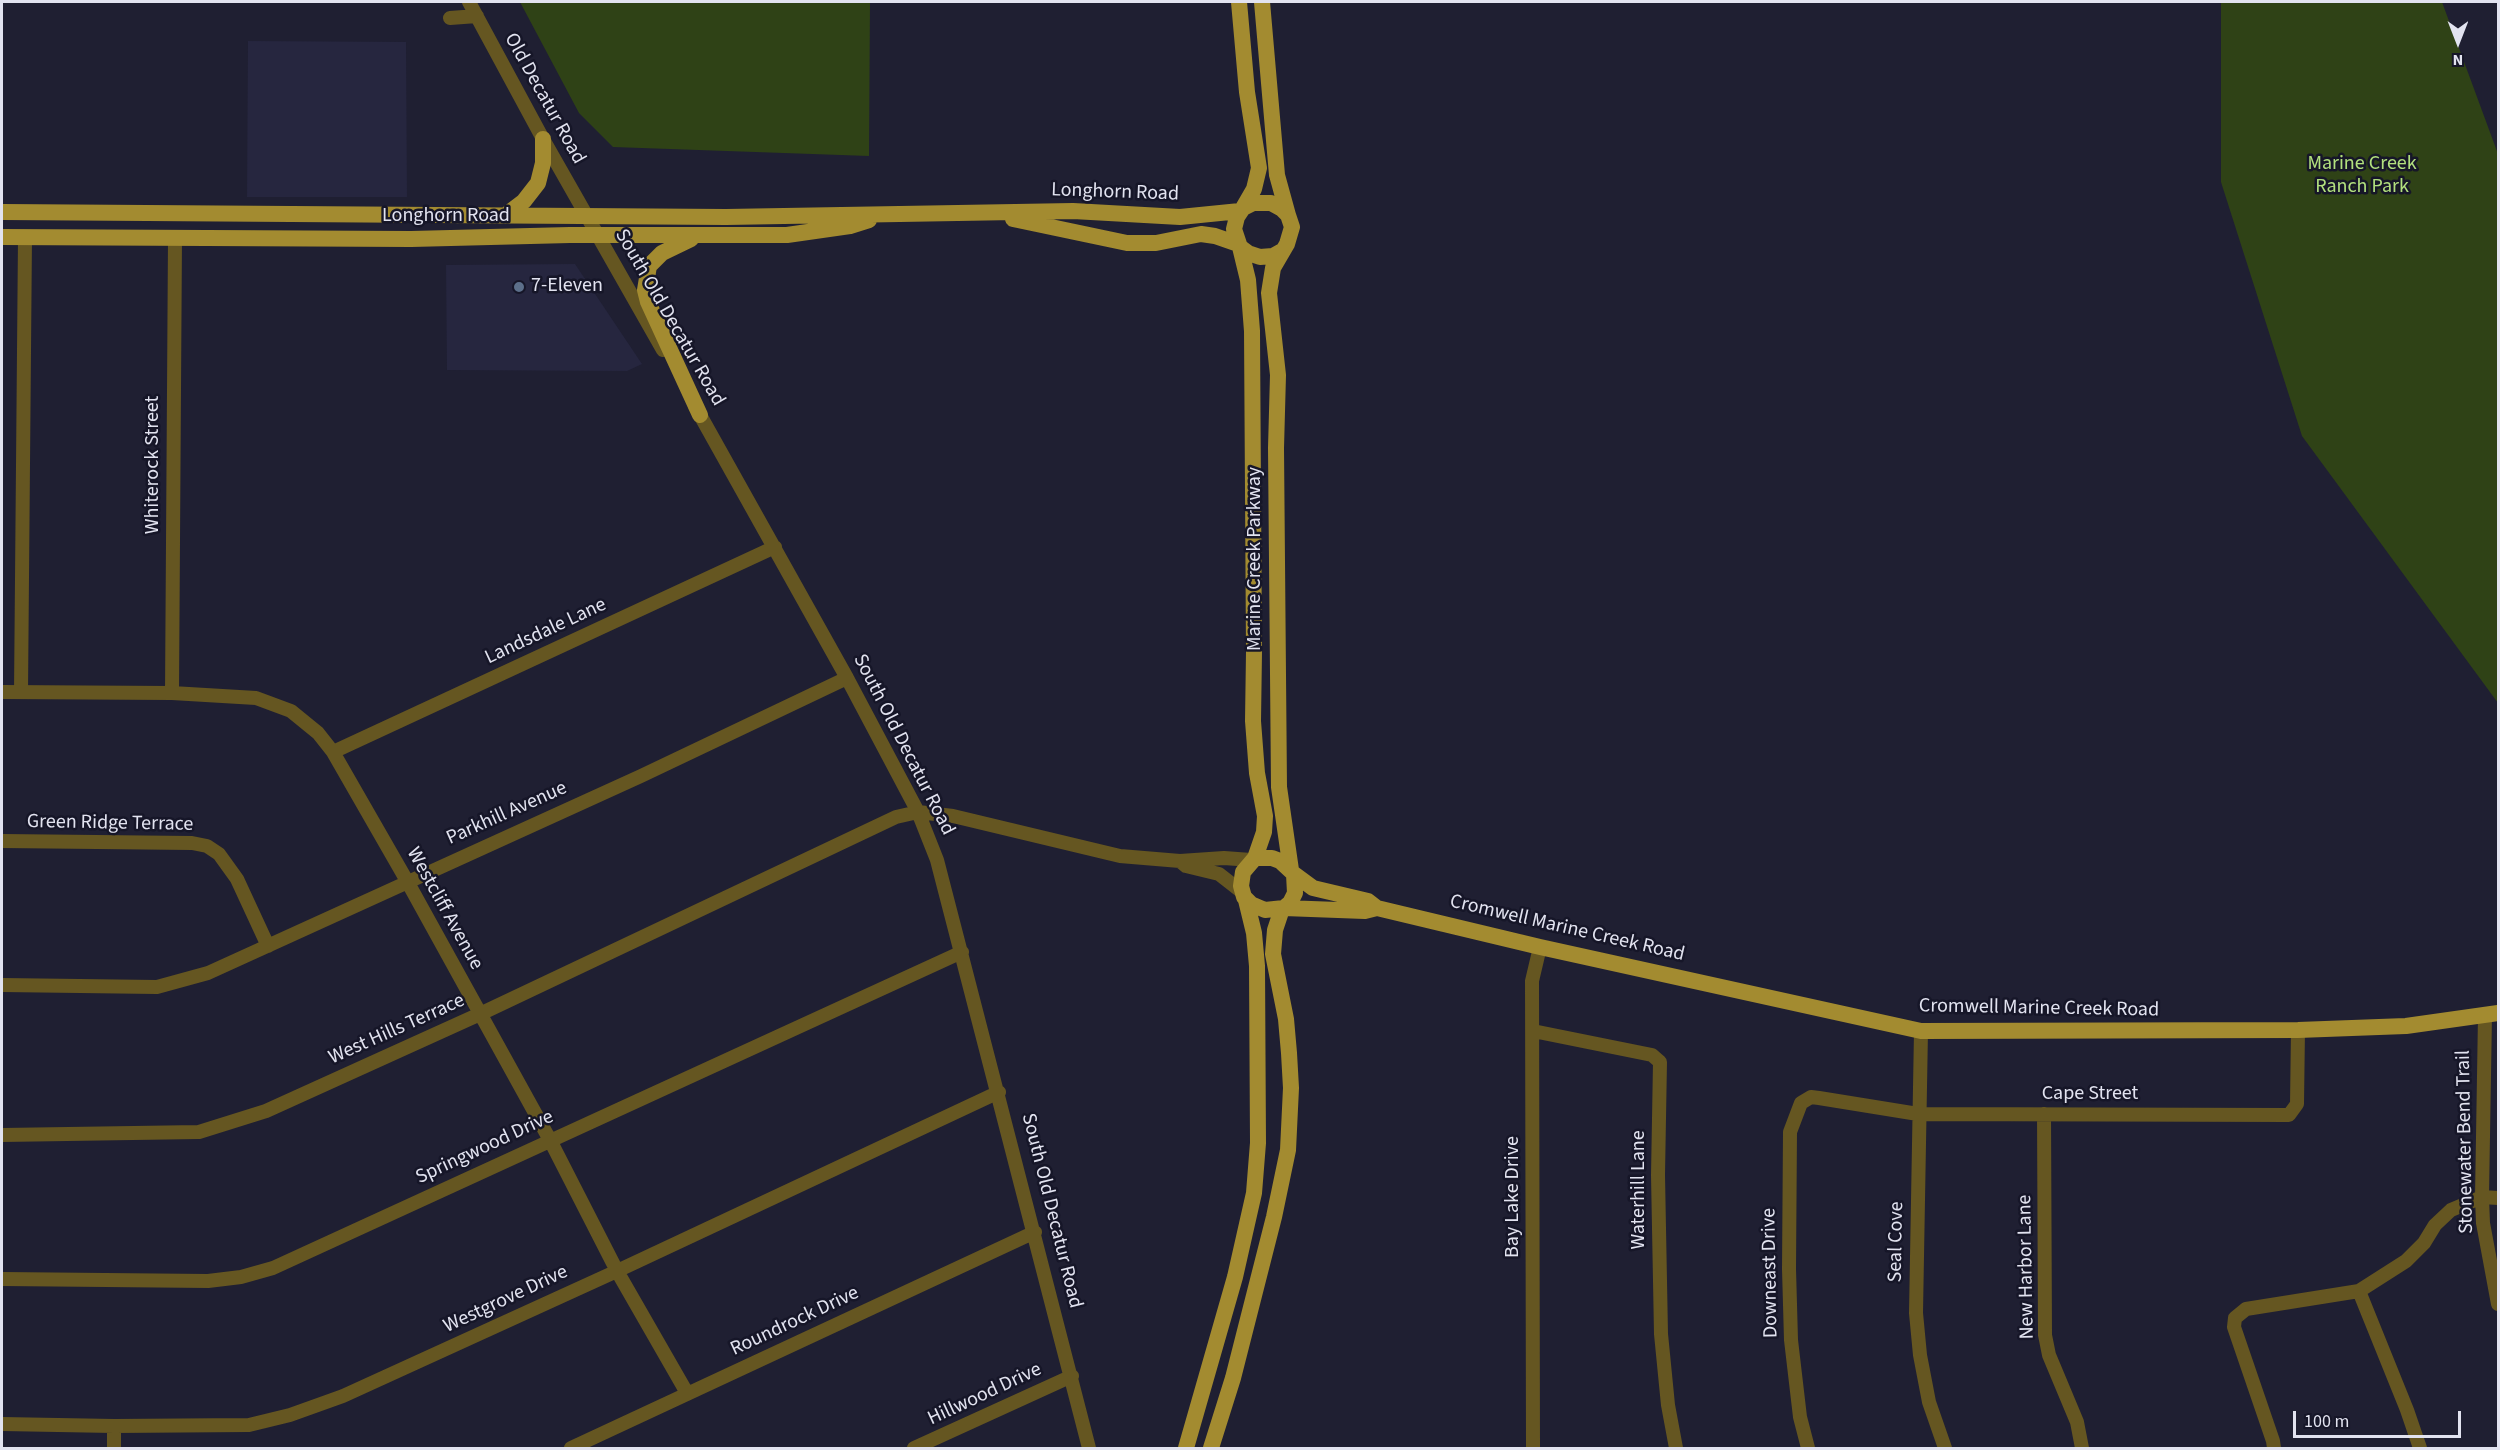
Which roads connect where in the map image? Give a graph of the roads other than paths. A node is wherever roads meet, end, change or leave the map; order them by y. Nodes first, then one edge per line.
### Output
1 (469, 2) edge
2 (1239, 2) edge
3 (1262, 2) edge
4 (477, 16) junction
5 (450, 18) dead end
6 (543, 140) junction
7 (1241, 210) junction
8 (2, 212) edge
9 (25, 212) junction
10 (272, 213) junction
11 (988, 213) junction
12 (507, 214) junction
13 (887, 214) junction
14 (586, 215) junction
15 (1288, 215) junction
16 (597, 235) junction
17 (699, 236) junction
18 (2, 237) edge
19 (25, 237) junction
20 (175, 238) junction
21 (272, 238) junction
22 (1239, 245) junction
23 (1282, 251) junction
24 (700, 415) junction
25 (775, 547) junction
26 (847, 678) junction
27 (2, 692) edge
28 (21, 692) junction
29 (172, 693) junction
30 (333, 752) junction
31 (918, 812) junction
32 (2, 841) edge
33 (1253, 859) junction
34 (1180, 861) junction
35 (1293, 872) junction
36 (407, 881) junction
37 (1244, 896) junction
38 (1283, 908) junction
39 (1377, 908) junction
40 (268, 946) junction
41 (1540, 947) junction
42 (962, 952) junction
43 (2, 985) edge
44 (480, 1014) junction
45 (2492, 1014) edge
46 (2298, 1030) junction
47 (1533, 1031) junction
48 (1921, 1031) junction
49 (999, 1092) junction
50 (1805, 1099) joint
51 (1918, 1114) junction
52 (2044, 1114) junction
53 (2, 1135) edge
54 (550, 1140) junction
55 (2482, 1197) junction
56 (2499, 1198) edge
57 (1251, 1211) junction
58 (1274, 1217) junction
59 (1035, 1232) junction
60 (618, 1271) junction
61 (2, 1280) edge
62 (2359, 1291) junction
63 (2499, 1304) edge
64 (1072, 1376) junction
65 (687, 1394) junction
66 (2, 1424) edge
67 (114, 1426) junction
68 (114, 1449) edge
69 (572, 1449) edge
70 (914, 1449) edge
71 (1089, 1449) edge
72 (1185, 1449) edge
73 (1211, 1449) edge
74 (1533, 1449) edge
75 (1677, 1449) edge
76 (1808, 1449) edge
77 (1945, 1449) edge
78 (2082, 1449) edge
79 (2274, 1449) edge
80 (2420, 1449) edge

1 - 4 street, Old Decatur Road
2 - 7 main road
3 - 15 main road
4 - 5 street
4 - 6 street, Old Decatur Road
6 - 12 main road
6 - 14 street, Old Decatur Road
7 - 11 main road, Longhorn Road
7 - 15 main road
7 - 22 main road
8 - 9 main road, Longhorn Road
9 - 10 main road, Longhorn Road
9 - 19 main road
10 - 12 main road, Longhorn Road
10 - 21 main road
11 - 13 main road, Longhorn Road
11 - 22 main road, Longhorn Road
12 - 14 main road, Longhorn Road
13 - 14 main road, Longhorn Road
13 - 17 main road, Longhorn Road
14 - 16 street, South Old Decatur Road
15 - 23 main road
16 - 17 main road, Longhorn Road
16 - 21 main road, Longhorn Road
16 - 24 street, South Old Decatur Road
17 - 24 main road
18 - 19 main road, Longhorn Road
19 - 20 main road, Longhorn Road
19 - 28 street
20 - 21 main road, Longhorn Road
20 - 29 street, Whiterock Street
22 - 23 main road
22 - 33 main road, Marine Creek Parkway
23 - 35 main road, Marine Creek Parkway
24 - 25 street, South Old Decatur Road
25 - 26 street, South Old Decatur Road
25 - 30 street, Landsdale Lane
26 - 31 street, South Old Decatur Road
26 - 36 street, Parkhill Avenue
27 - 28 street, Westcliff Avenue
28 - 29 street, Westcliff Avenue
29 - 30 street, Westcliff Avenue
30 - 36 street, Westcliff Avenue
31 - 34 street
31 - 42 street, South Old Decatur Road
31 - 44 street, West Hills Terrace
32 - 40 street, Green Ridge Terrace
33 - 34 street
33 - 35 main road
33 - 37 main road
34 - 37 street
35 - 38 main road
35 - 39 main road, Cromwell Marine Creek Road
36 - 40 street, Parkhill Avenue
36 - 44 street, Westcliff Avenue
37 - 38 main road
37 - 57 main road
38 - 39 main road, Cromwell Marine Creek Road
38 - 58 main road
39 - 41 main road, Cromwell Marine Creek Road
40 - 43 street, Parkhill Avenue
41 - 47 street, Bay Lake Drive
41 - 48 main road, Cromwell Marine Creek Road
42 - 49 street, South Old Decatur Road
42 - 54 street, Springwood Drive
44 - 53 street, West Hills Terrace
44 - 54 street, Westcliff Avenue
45 - 46 main road, Cromwell Marine Creek Road
45 - 55 street, Stonewater Bend Trail
46 - 48 main road, Cromwell Marine Creek Road
46 - 52 street, Cape Street
47 - 74 street, Bay Lake Drive
47 - 75 street, Waterhill Lane
48 - 51 street, Seal Cove
49 - 59 street, South Old Decatur Road
49 - 60 street, Westgrove Drive
50 - 51 street, Cape Street
50 - 76 street, Downeast Drive
51 - 52 street, Cape Street
51 - 77 street, Seal Cove
52 - 78 street, New Harbor Lane
54 - 60 street, Westcliff Avenue
54 - 61 street, Springwood Drive
55 - 56 street
55 - 62 street
55 - 63 street, Stonewater Bend Trail
57 - 58 main road
57 - 72 main road
58 - 73 main road
59 - 64 street, South Old Decatur Road
59 - 65 street, Roundrock Drive
60 - 65 street, Westcliff Avenue
60 - 67 street, Westgrove Drive
62 - 79 street
62 - 80 street
64 - 70 street, Hillwood Drive
64 - 71 street, South Old Decatur Road
65 - 69 street, Roundrock Drive
66 - 67 street, Westgrove Drive
67 - 68 street

